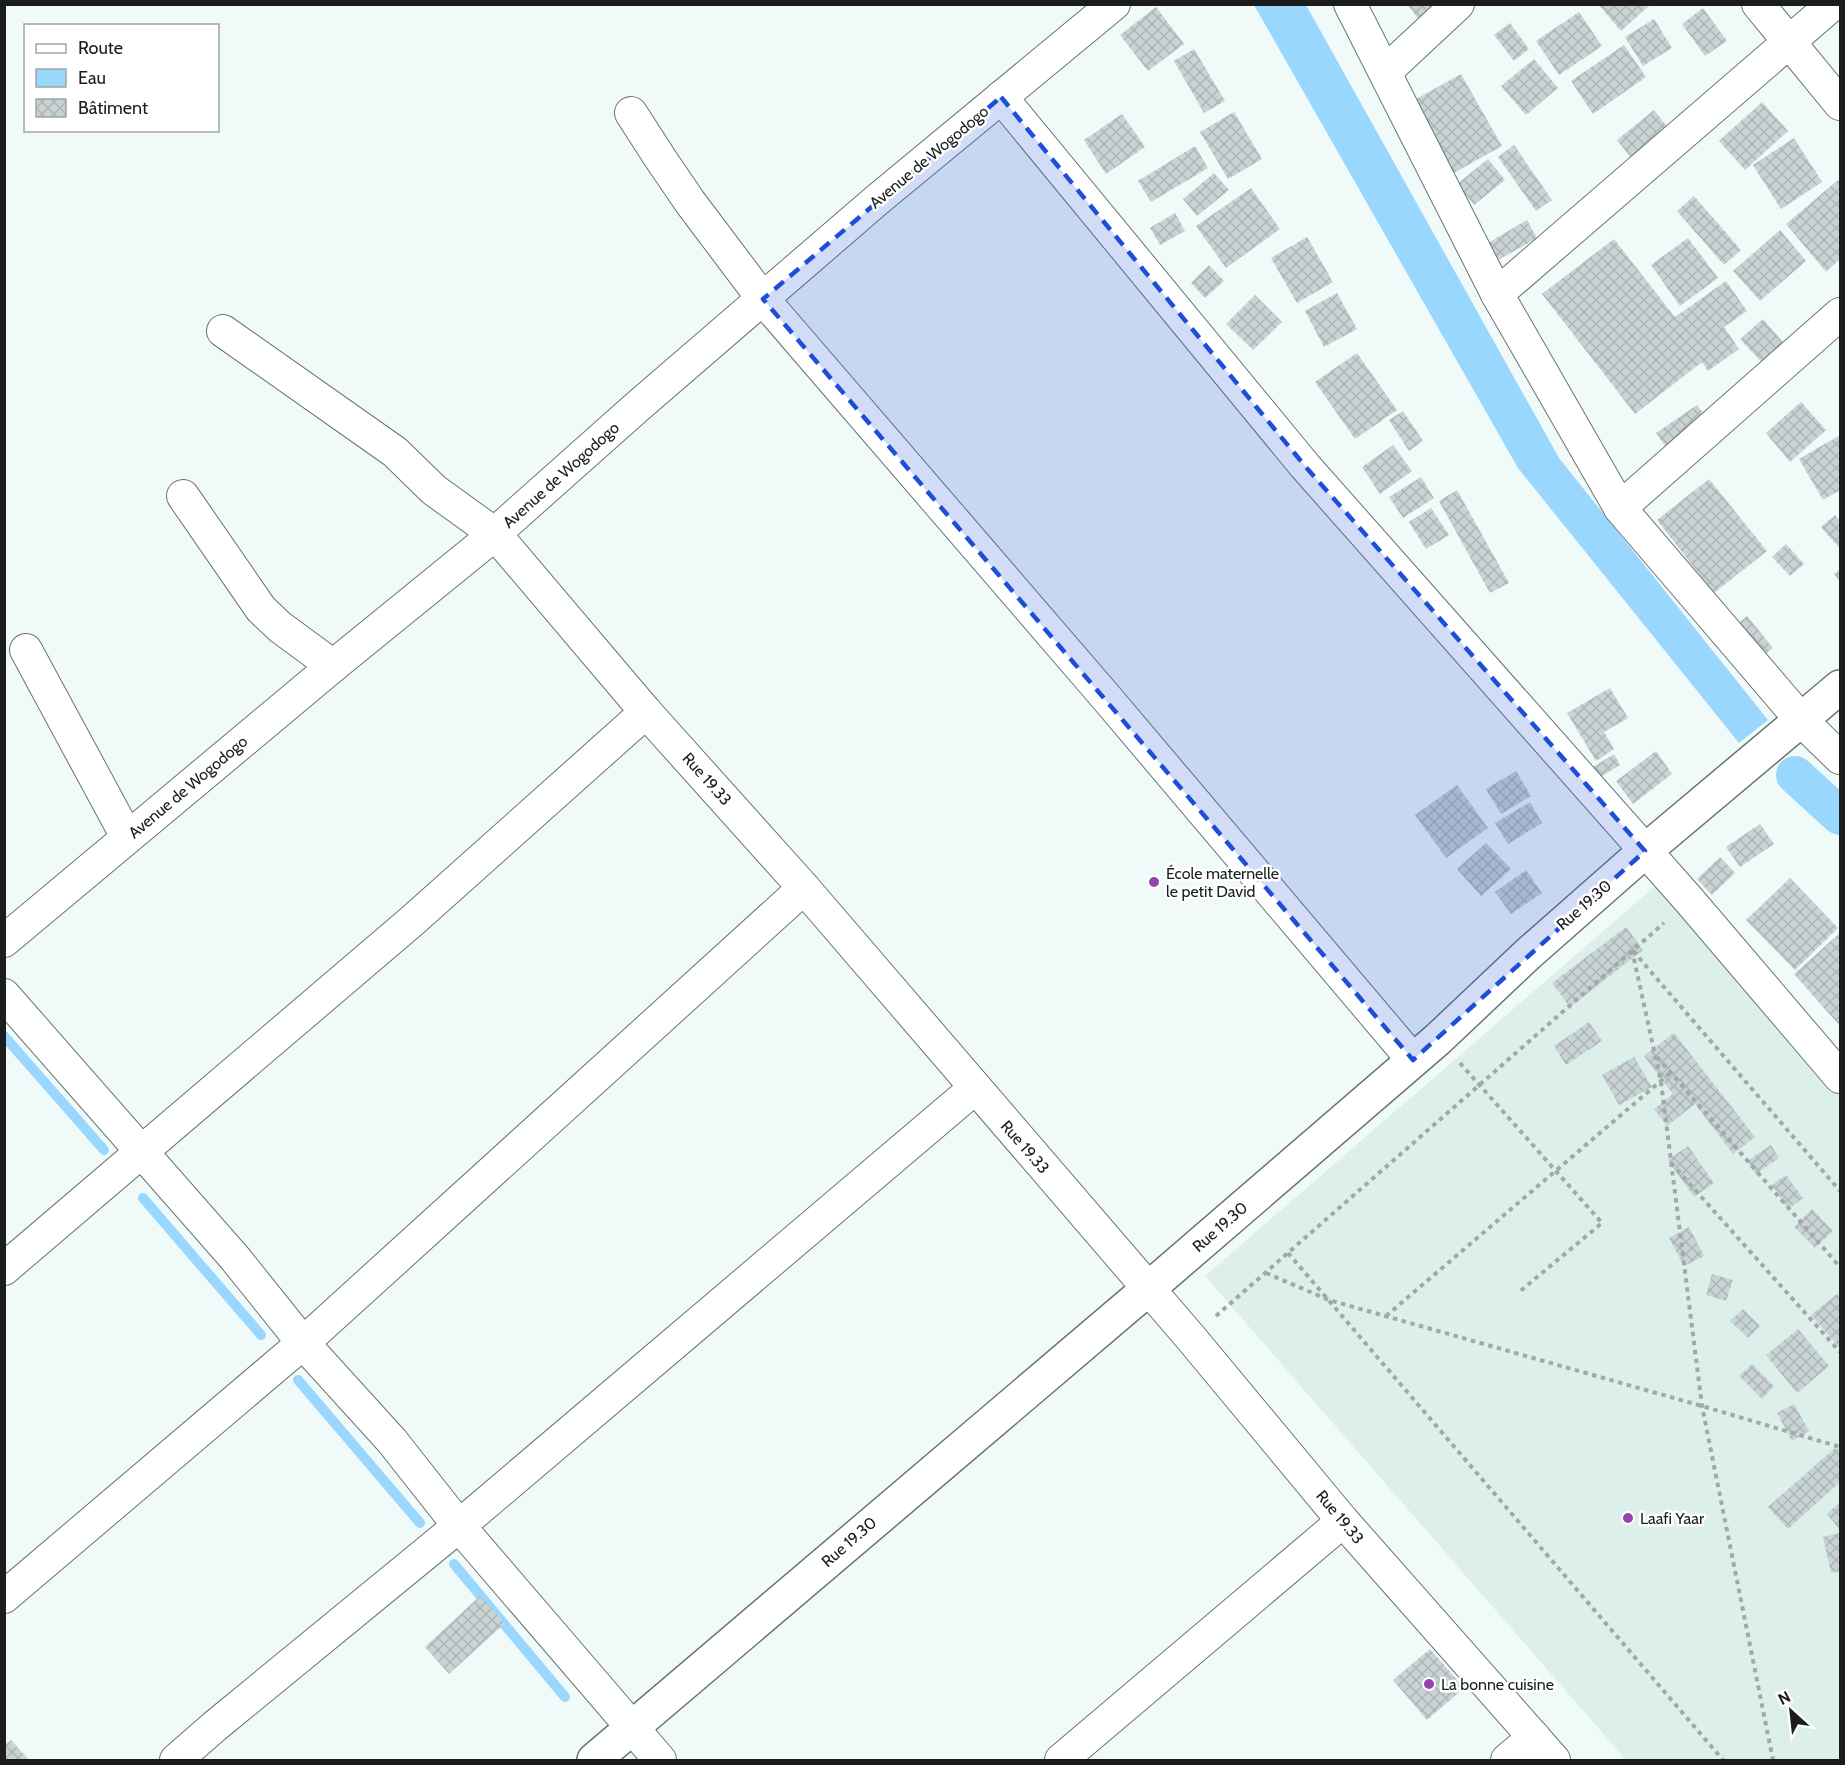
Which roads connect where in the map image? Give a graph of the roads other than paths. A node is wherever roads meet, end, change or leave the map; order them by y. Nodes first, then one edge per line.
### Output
1 (1114, 4) edge
2 (1350, 4) edge
3 (1458, 4) edge
4 (1758, 4) edge
5 (1833, 4) edge
6 (1791, 41) junction
7 (1385, 72) junction
8 (1001, 97) junction
9 (1840, 104) edge
10 (632, 113) dead end
11 (1497, 294) junction
12 (763, 299) junction
13 (1840, 314) edge
14 (223, 331) dead end
15 (183, 496) dead end
16 (1620, 508) junction
17 (495, 534) junction
18 (26, 650) dead end
19 (333, 666) junction
20 (1840, 687) edge
21 (646, 712) junction
22 (1802, 721) junction
23 (1840, 758) edge
24 (127, 837) junction
25 (1645, 851) junction
26 (804, 888) junction
27 (4, 941) edge
28 (4, 994) edge
29 (1828, 1047) edge
30 (1413, 1060) junction
31 (1840, 1077) edge
32 (975, 1088) junction
33 (141, 1152) junction
34 (4, 1269) edge
35 (1148, 1289) junction
36 (303, 1343) junction
37 (1343, 1521) junction
38 (459, 1526) junction
39 (4, 1597) edge
40 (632, 1728) junction
41 (1534, 1737) junction
42 (176, 1761) edge
43 (594, 1761) edge
44 (660, 1761) edge
45 (1061, 1761) edge
46 (1508, 1761) edge
47 (1554, 1761) edge

1 - 8 street, Avenue de Wogodogo
2 - 7 street
3 - 7 street
4 - 6 street
5 - 6 street
6 - 9 street
6 - 11 street
7 - 11 street
8 - 12 street, Avenue de Wogodogo
8 - 25 street
10 - 12 street
11 - 16 street
12 - 17 street, Avenue de Wogodogo
12 - 30 street
13 - 16 street
14 - 17 street, Rue 19.33
15 - 19 street
16 - 22 street
17 - 19 street, Avenue de Wogodogo
17 - 21 street, Rue 19.33
18 - 24 street
19 - 24 street, Avenue de Wogodogo
20 - 22 street, Rue 19.30
21 - 26 street, Rue 19.33
21 - 33 street
22 - 23 street
22 - 25 street, Rue 19.30
24 - 27 street, Avenue de Wogodogo
25 - 29 street
25 - 30 street, Rue 19.30
26 - 32 street, Rue 19.33
26 - 36 street
28 - 33 street
29 - 31 street
30 - 35 street, Rue 19.30
32 - 35 street, Rue 19.33
32 - 38 street
33 - 34 street
33 - 36 street
35 - 37 street, Rue 19.33
35 - 40 street, Rue 19.30
36 - 38 street
36 - 39 street
37 - 41 street, Rue 19.33
37 - 45 street
38 - 40 street
38 - 42 street
40 - 43 street, Rue 19.30
40 - 44 street
41 - 46 street
41 - 47 street, Rue 19.33

